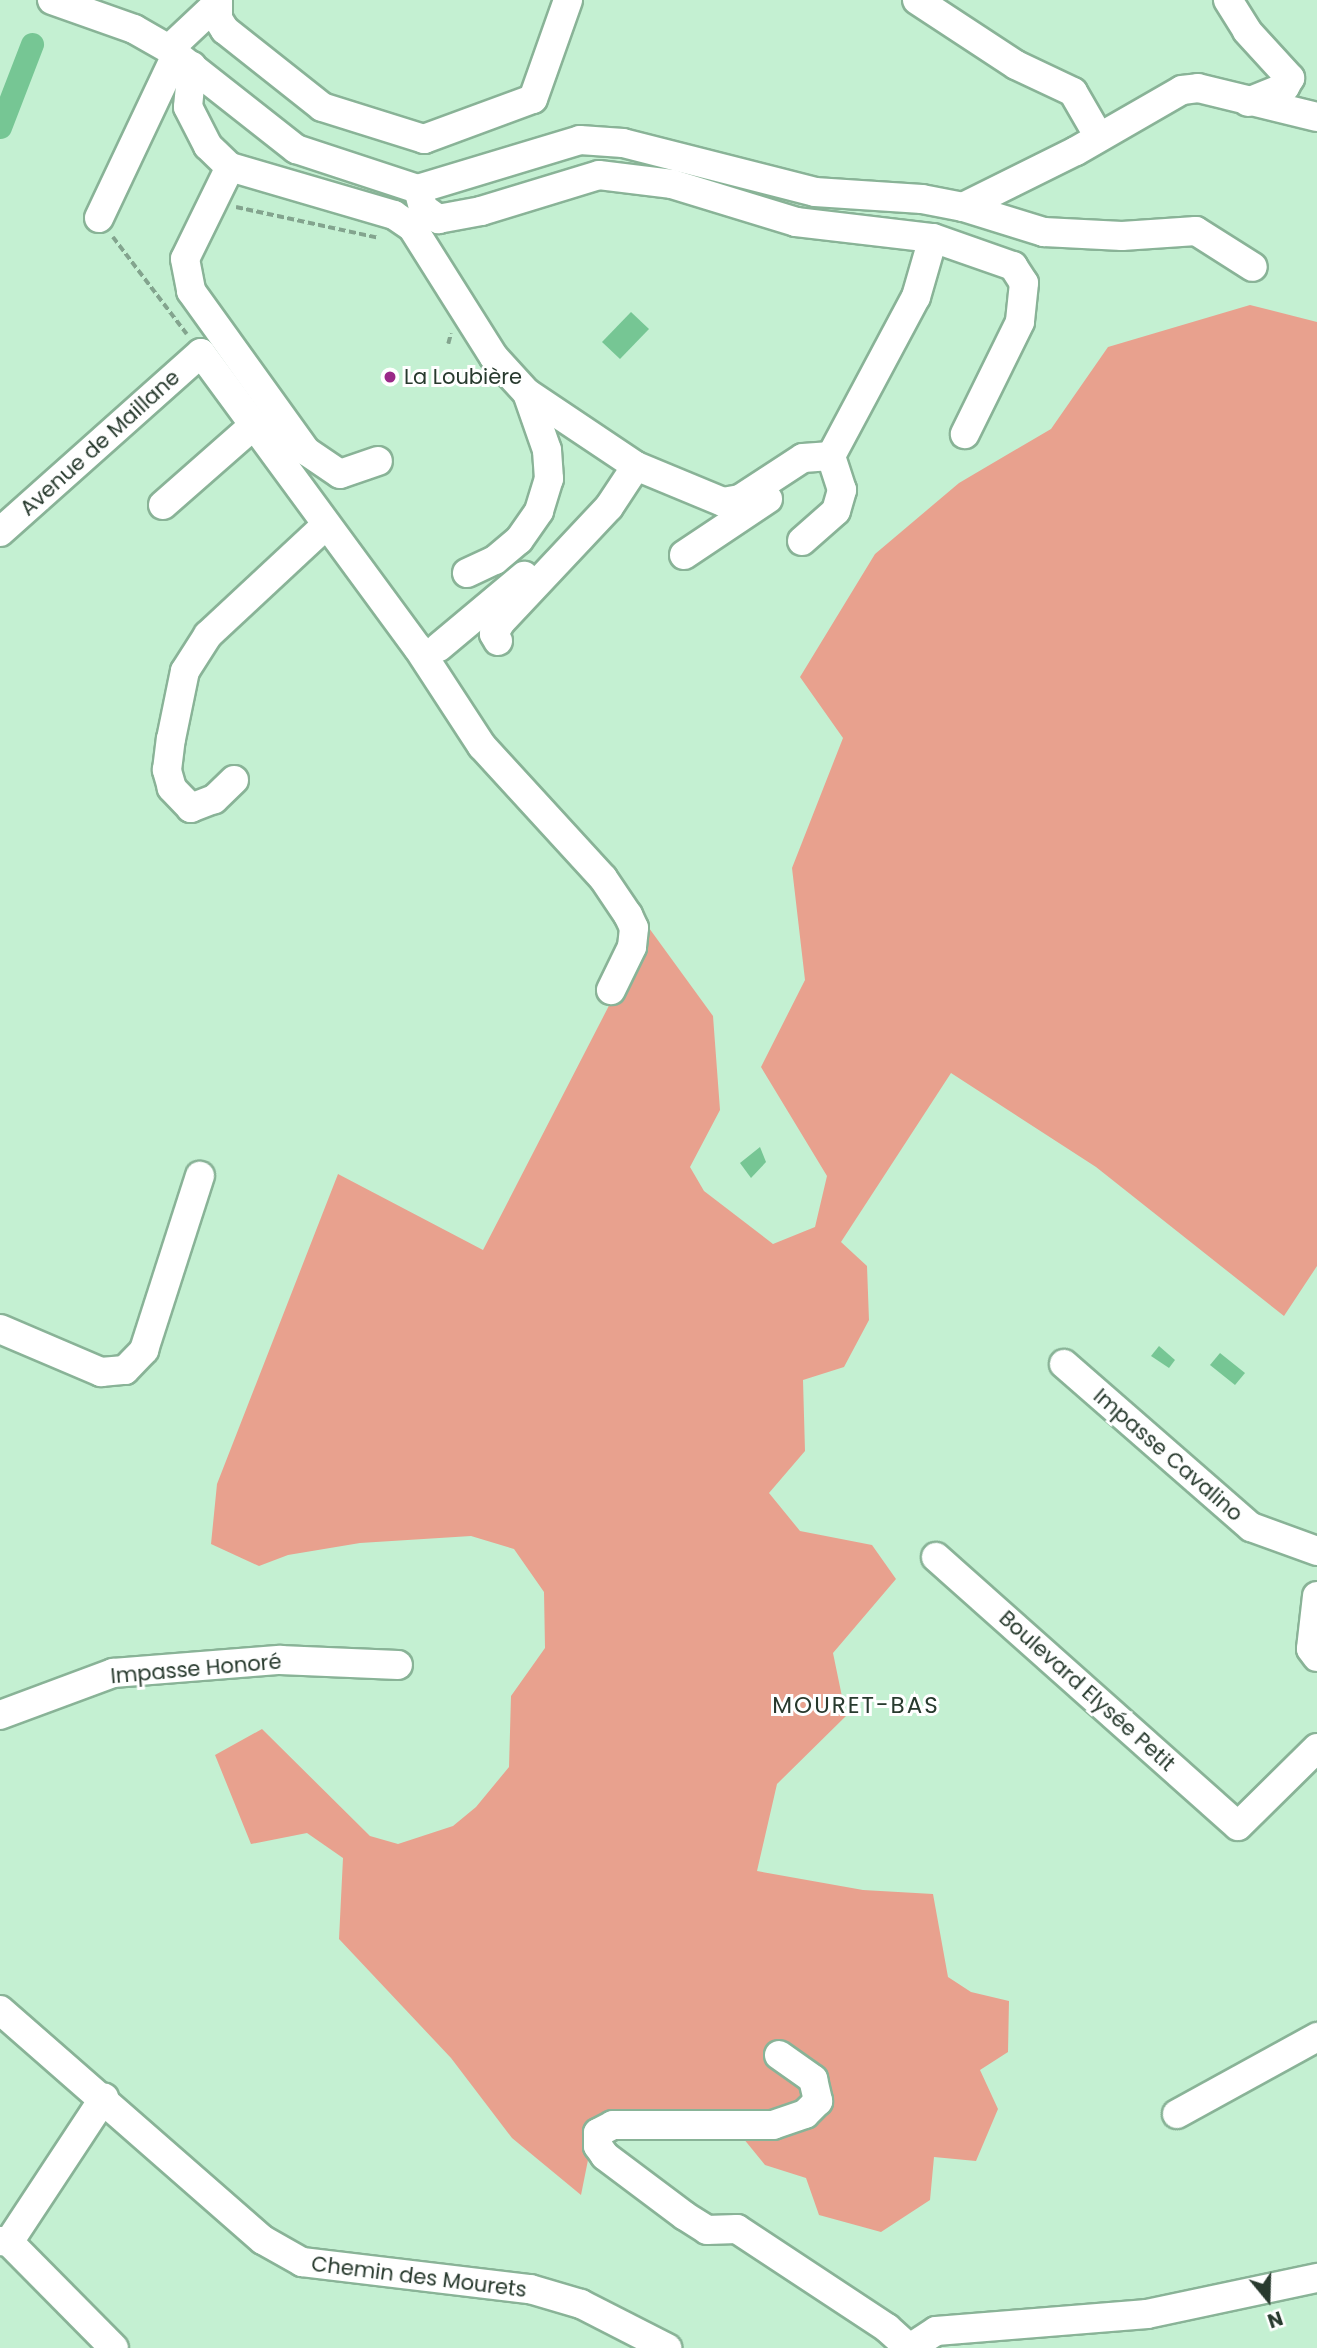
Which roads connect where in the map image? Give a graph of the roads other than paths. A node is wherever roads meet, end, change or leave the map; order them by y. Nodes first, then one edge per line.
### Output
1 (568, 0) edge
2 (917, 0) edge
3 (1228, 0) edge
4 (60, 5) edge
5 (220, 11) edge
6 (179, 57) junction
7 (1248, 102) junction
8 (1317, 117) edge
9 (1099, 138) junction
10 (230, 167) junction
11 (418, 189) junction
12 (963, 207) junction
13 (99, 218) road end
14 (933, 238) junction
15 (1253, 267) dead end
16 (527, 393) junction
17 (251, 420) junction
18 (965, 434) dead end
19 (831, 456) junction
20 (378, 461) dead end
21 (636, 466) junction
22 (163, 505) dead end
23 (326, 525) junction
24 (0, 533) edge
25 (802, 541) dead end
26 (684, 555) dead end
27 (467, 573) dead end
28 (538, 583) junction
29 (498, 641) dead end
30 (439, 647) dead end
31 (234, 780) dead end
32 (611, 990) dead end
33 (200, 1176) dead end
34 (0, 1329) edge
35 (1064, 1364) dead end
36 (1317, 1551) edge
37 (936, 1557) dead end
38 (1317, 1596) edge
39 (1317, 1657) edge
40 (398, 1665) dead end
41 (0, 1715) edge
42 (1317, 1748) edge
43 (0, 2010) edge
44 (1317, 2037) edge
45 (779, 2055) dead end
46 (104, 2098) junction
47 (1177, 2114) dead end
48 (4, 2242) edge
49 (1317, 2278) edge
50 (114, 2348) edge
51 (667, 2348) edge
52 (909, 2348) edge

1 - 5 street
2 - 9 street
3 - 7 street
4 - 6 street
5 - 6 street
6 - 10 street
6 - 11 street
6 - 13 street
7 - 8 street
7 - 9 street
9 - 12 street
10 - 16 street
10 - 20 street
11 - 12 street
11 - 14 street
12 - 15 street
14 - 18 street
14 - 19 street
16 - 21 street
16 - 27 street
17 - 22 street
17 - 23 street
17 - 24 street, Avenue de Maillane
19 - 21 street
19 - 25 street
19 - 26 street
21 - 28 street
23 - 31 street
23 - 32 street
28 - 29 street
28 - 30 street
33 - 34 street
35 - 36 street, Impasse Cavalino
37 - 42 street, Boulevard Elysée Petit
38 - 39 street
40 - 41 street, Impasse Honoré
43 - 46 street, Chemin des Mourets
44 - 47 street
45 - 52 street
46 - 48 street
46 - 51 street, Chemin des Mourets
48 - 50 street
49 - 52 street

